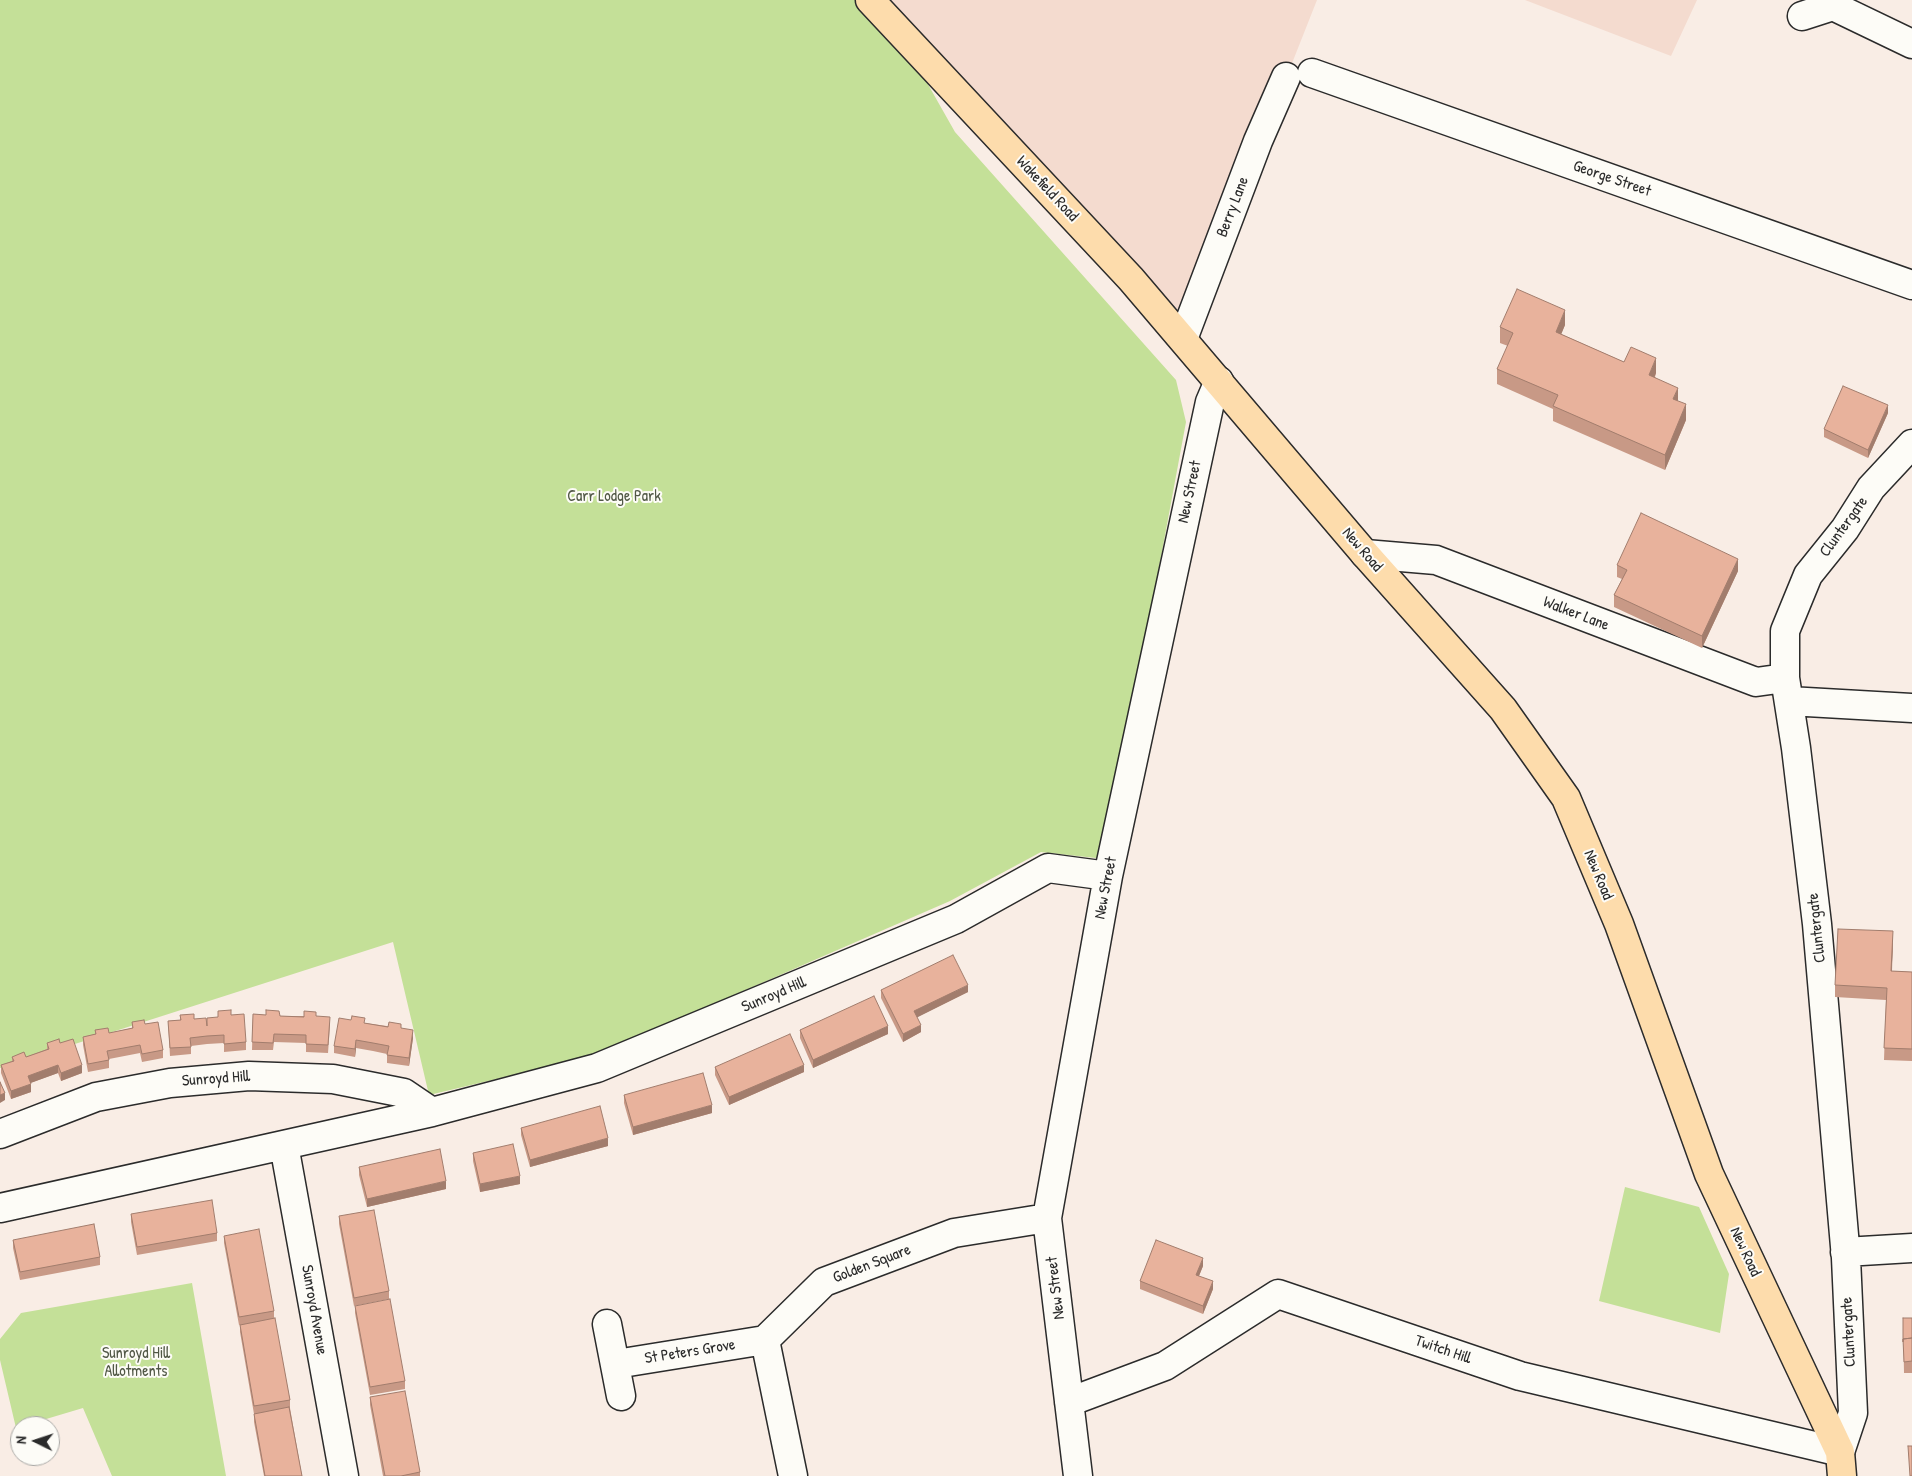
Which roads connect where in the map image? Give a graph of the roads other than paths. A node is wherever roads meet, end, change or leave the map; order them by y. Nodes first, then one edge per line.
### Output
1 (870, 0) edge
2 (1834, 3) edge
3 (1802, 16) dead end
4 (1912, 44) edge
5 (1299, 75) joint
6 (1912, 285) edge
7 (1183, 339) junction
8 (1219, 381) junction
9 (1912, 444) edge
10 (1365, 554) junction
11 (1787, 690) junction
12 (1912, 708) edge
13 (1108, 876) junction
14 (432, 1112) junction
15 (0, 1134) edge
16 (284, 1145) junction
17 (0, 1208) edge
18 (1047, 1218) junction
19 (1912, 1248) edge
20 (1845, 1252) junction
21 (607, 1324) dead end
22 (765, 1340) junction
23 (616, 1364) junction
24 (622, 1396) dead end
25 (1069, 1402) junction
26 (1841, 1464) edge
27 (344, 1476) edge
28 (793, 1476) edge
29 (1078, 1476) edge

1 - 7 main road, Wakefield Road
2 - 3 street
2 - 4 street
5 - 6 street, George Street
5 - 7 street, Berry Lane
7 - 8 main road, Wakefield Road
8 - 10 main road, New Road
8 - 13 street, New Street
9 - 11 street, Cluntergate
10 - 11 street, Walker Lane
10 - 26 main road, New Road
11 - 12 street, Walker Lane
11 - 20 street, Cluntergate
13 - 14 street, Sunroyd Hill
13 - 18 street, New Street
14 - 15 street, Sunroyd Hill
14 - 16 street, Sunroyd Hill
16 - 17 street, Sunroyd Hill
16 - 27 street, Sunroyd Avenue
18 - 22 street, Golden Square
18 - 25 street, New Street
19 - 20 street
20 - 26 street, Cluntergate
21 - 23 street
22 - 23 street, St Peters Grove
22 - 28 street
23 - 24 street
25 - 26 street, Twitch Hill
25 - 29 street, New Street

